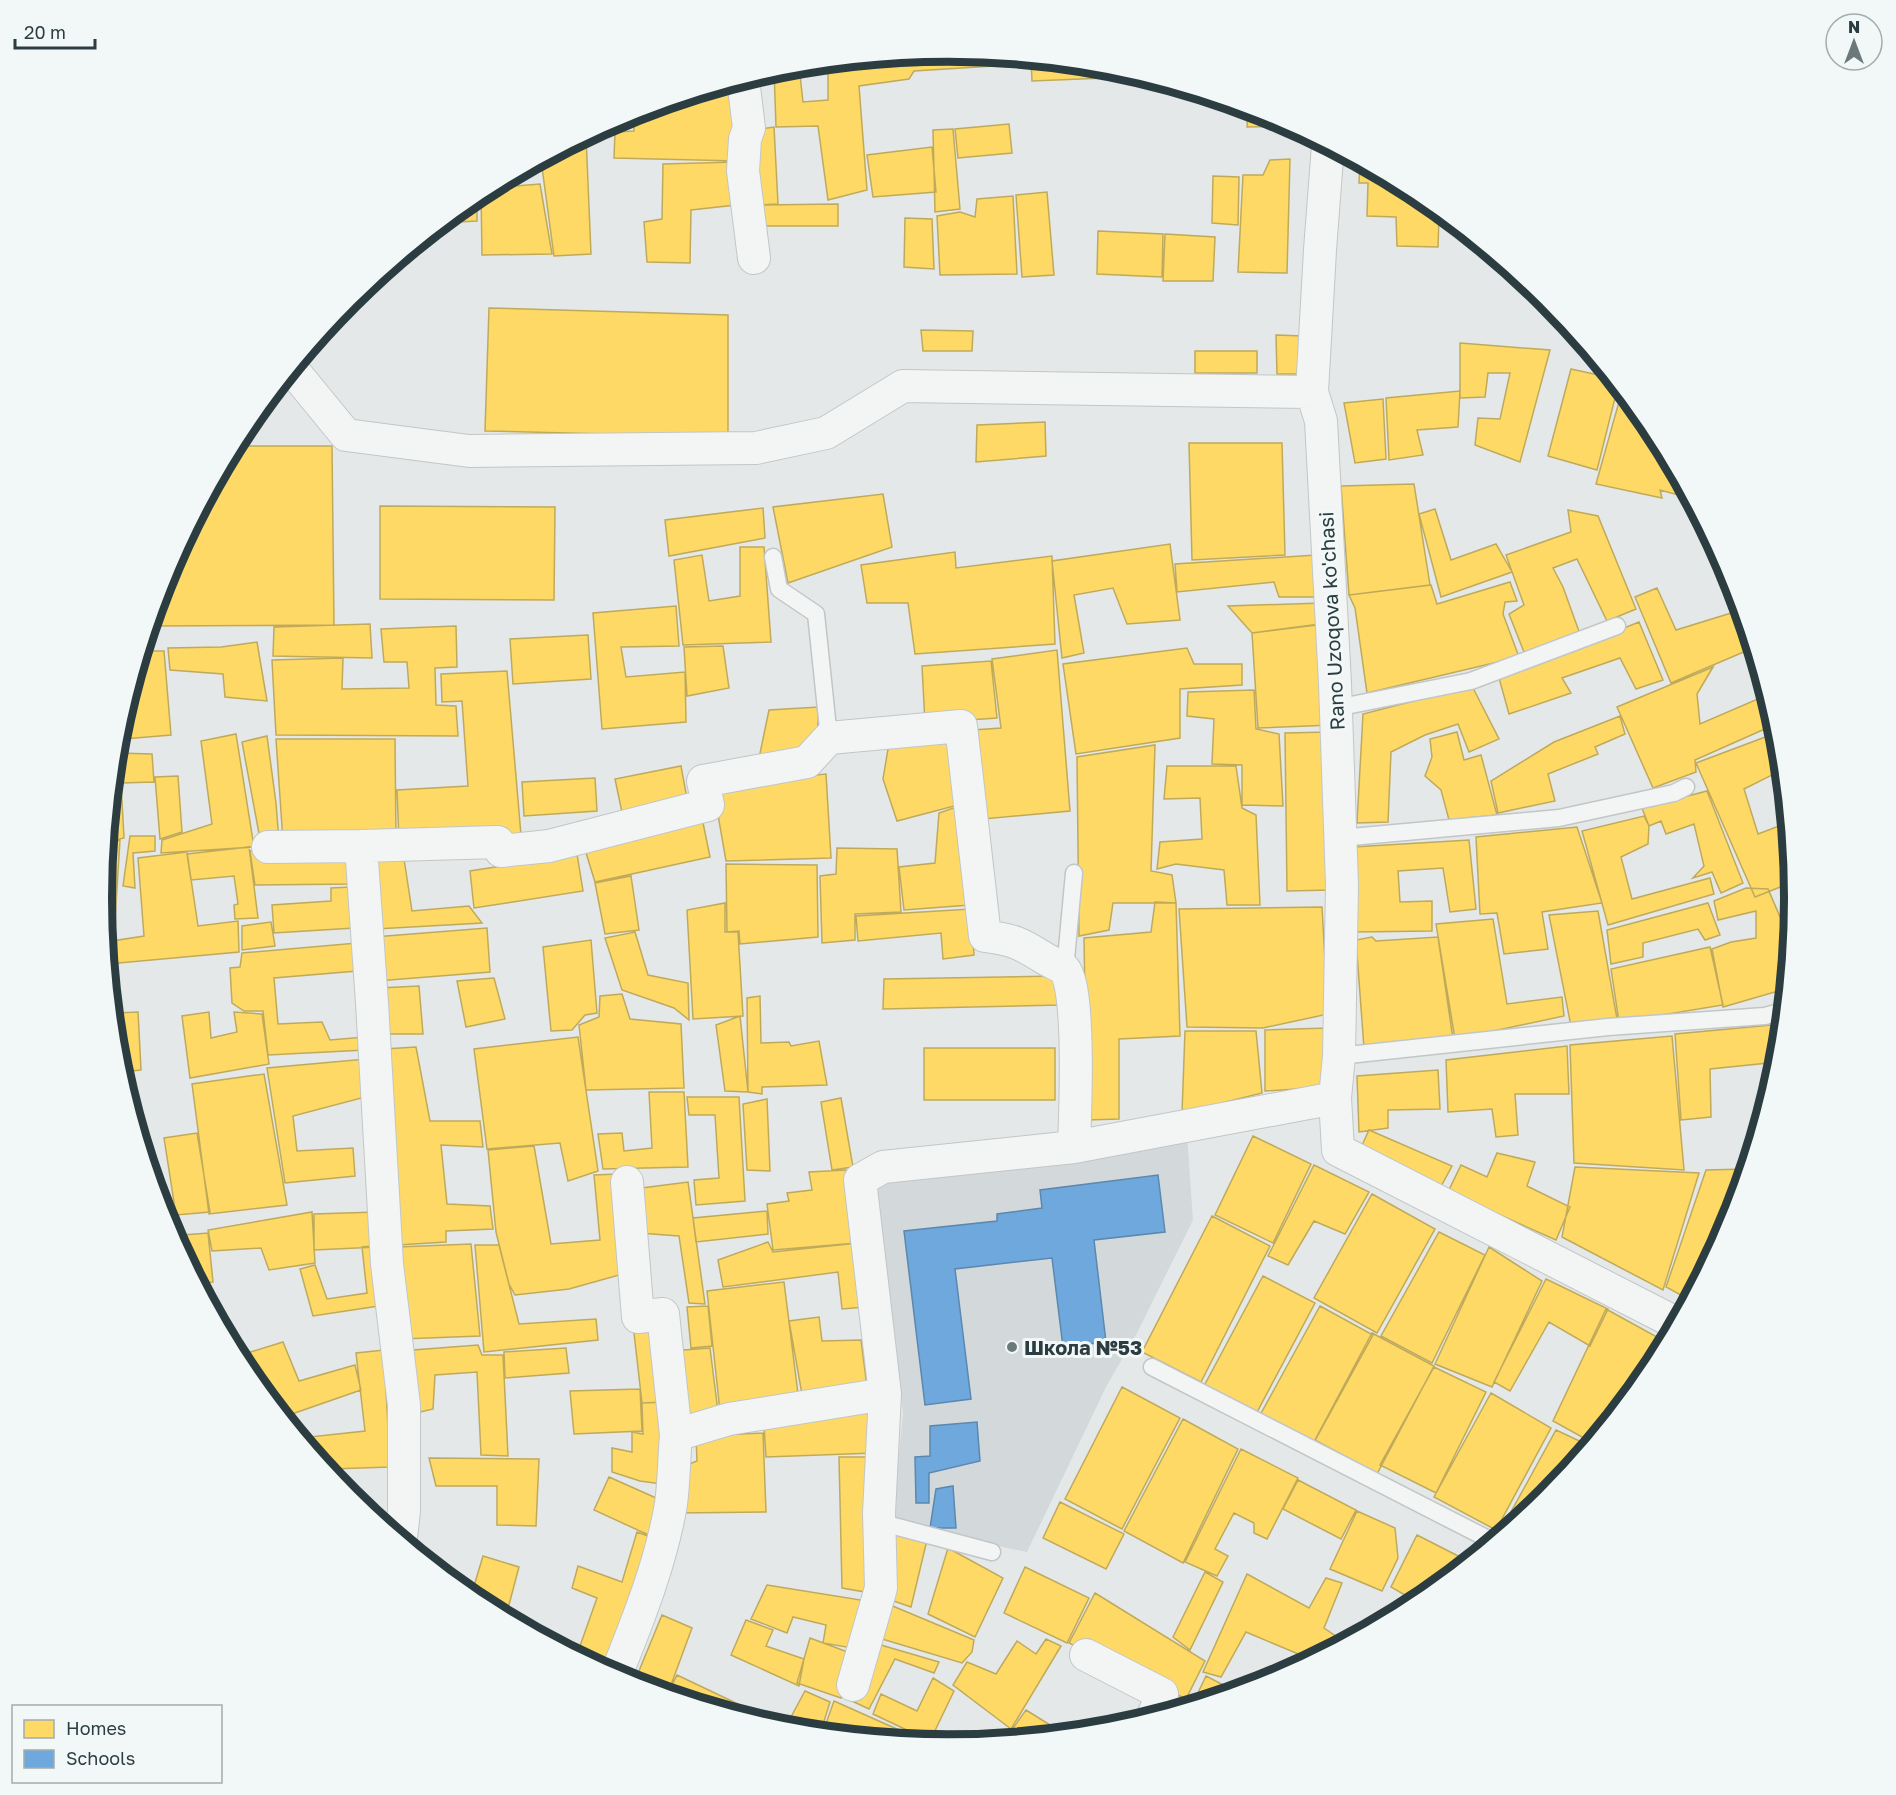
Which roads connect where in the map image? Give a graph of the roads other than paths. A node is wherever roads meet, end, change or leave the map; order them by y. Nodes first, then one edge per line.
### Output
1 (744, 87) edge
2 (1327, 153) edge
3 (754, 258) dead end
4 (296, 374) edge
5 (1312, 392) junction
6 (773, 557) dead end
7 (1617, 626) dead end
8 (1336, 708) junction
9 (829, 738) junction
10 (1686, 787) dead end
11 (1340, 838) junction
12 (361, 846) junction
13 (268, 847) dead end
14 (1074, 873) dead end
15 (1065, 970) junction
16 (1776, 1013) edge
17 (1340, 1056) junction
18 (1335, 1098) junction
19 (1074, 1147) junction
20 (627, 1182) dead end
21 (1670, 1320) edge
22 (1152, 1367) dead end
23 (885, 1394) junction
24 (676, 1435) junction
25 (879, 1522) junction
26 (402, 1530) edge
27 (1486, 1537) edge
28 (992, 1552) dead end
29 (1086, 1656) dead end
30 (620, 1666) edge
31 (853, 1685) dead end
32 (1157, 1707) edge

1 - 3 street
2 - 5 street, Rano Uzoqova ko'chasi
4 - 5 street
5 - 8 street, Rano Uzoqova ko'chasi
6 - 9 lane
7 - 8 lane
8 - 11 street, Rano Uzoqova ko'chasi
9 - 12 street
9 - 15 street
10 - 11 lane
11 - 17 street, Rano Uzoqova ko'chasi
12 - 13 street
12 - 26 street
14 - 15 lane
15 - 19 street
16 - 17 lane
17 - 18 street, Rano Uzoqova ko'chasi
18 - 19 street
18 - 21 street, Rano Uzoqova ko'chasi
19 - 23 street
20 - 24 street
22 - 27 lane
23 - 24 street
23 - 25 street
24 - 30 street
25 - 28 lane
25 - 31 street
29 - 32 street

